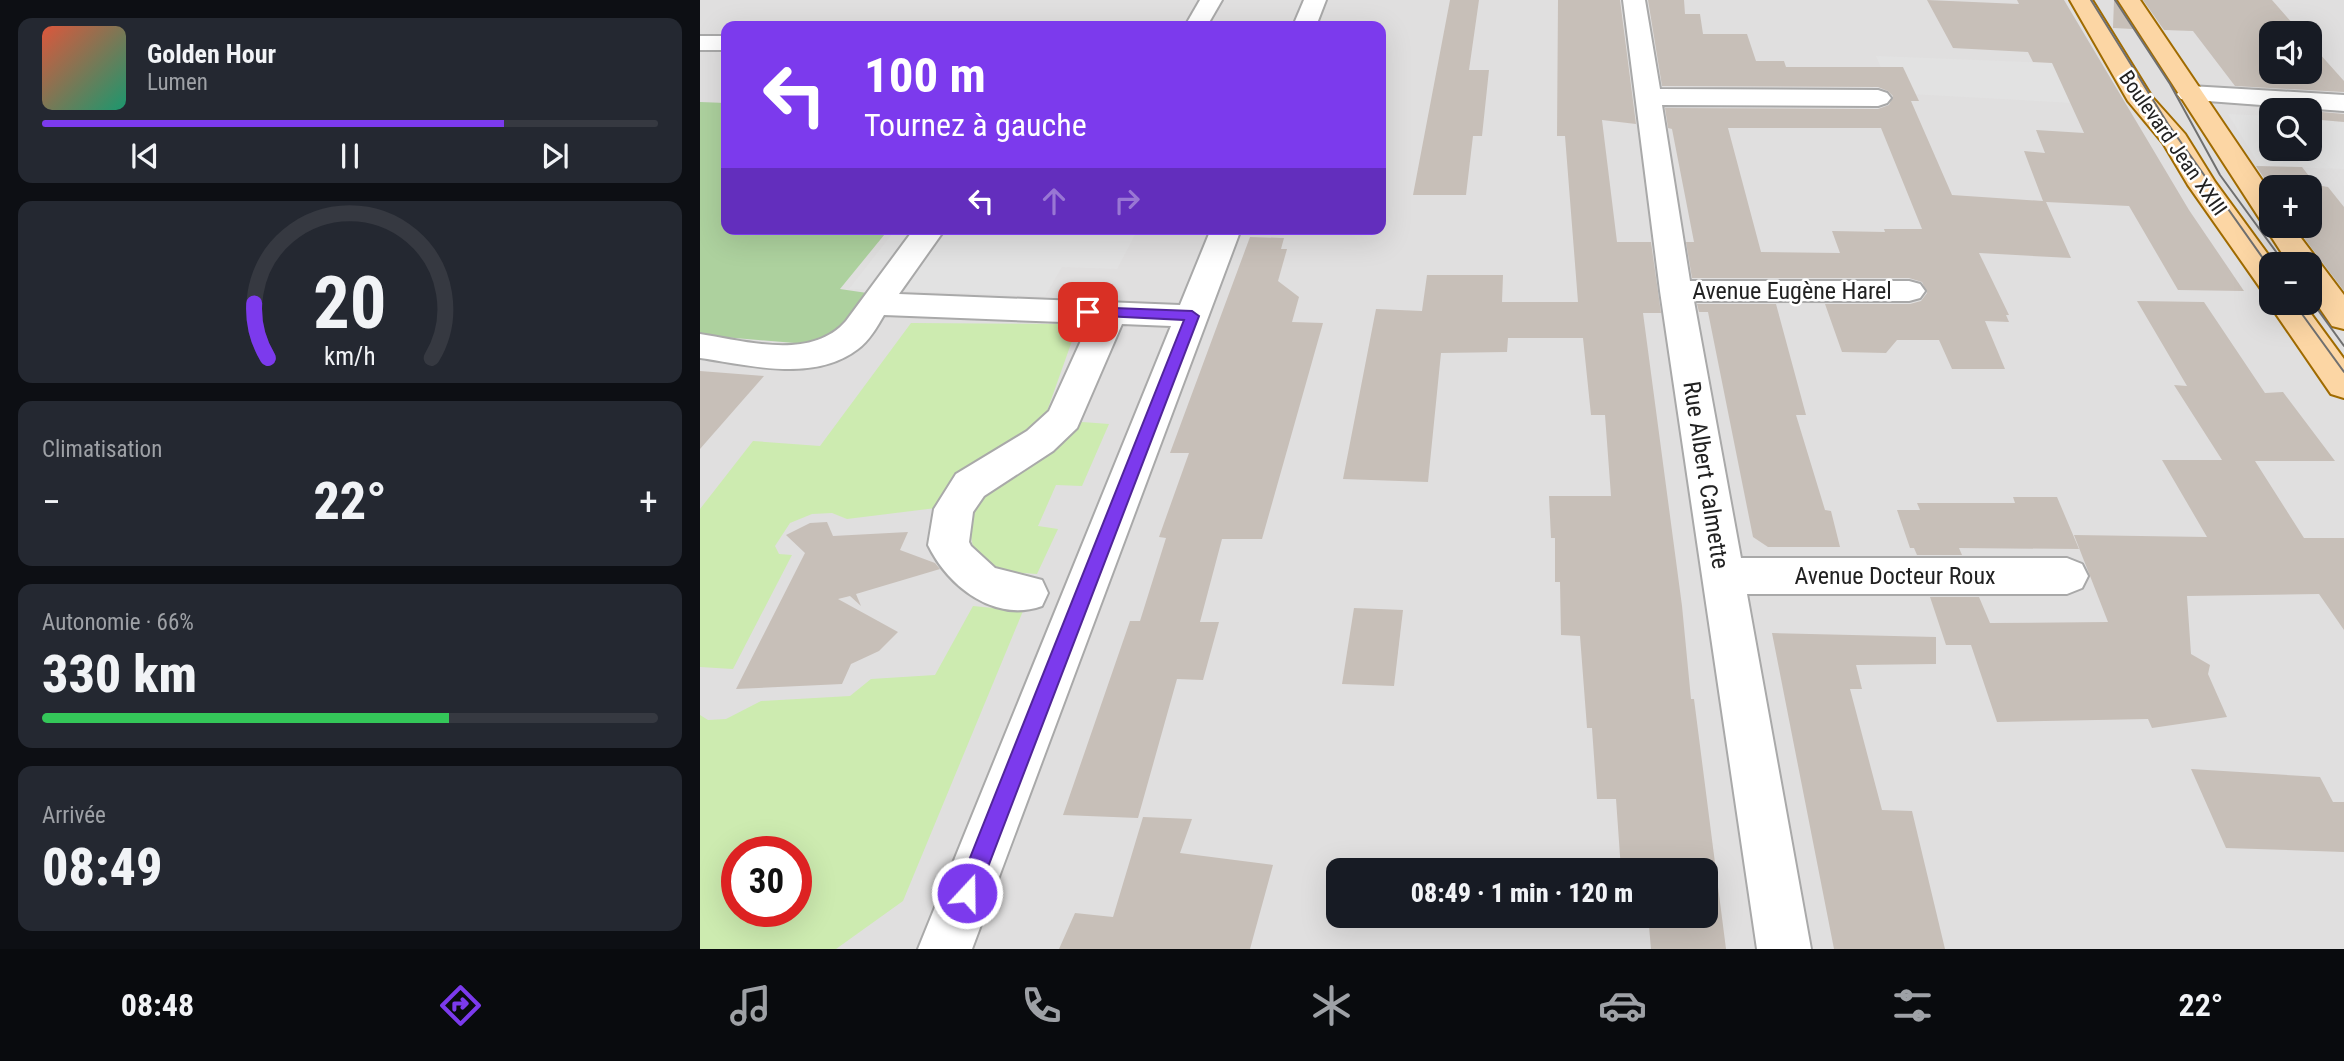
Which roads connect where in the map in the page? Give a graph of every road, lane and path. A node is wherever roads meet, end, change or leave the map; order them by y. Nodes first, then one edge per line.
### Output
1 (1210, 0) edge
2 (1315, 0) edge
3 (1634, 0) edge
4 (2081, 0) edge
5 (2129, 0) edge
6 (1199, 21) edge
7 (1307, 21) edge
8 (700, 43) edge
9 (721, 43) edge
10 (2190, 94) junction
11 (1648, 97) junction
12 (1878, 98) dead end
13 (2344, 103) edge
14 (2259, 198) edge
15 (926, 235) edge
16 (1224, 235) edge
17 (2259, 264) edge
18 (2322, 288) edge
19 (1676, 291) junction
20 (1909, 291) dead end
21 (875, 304) junction
22 (1110, 313) junction
23 (2294, 315) edge
24 (1192, 316) junction
25 (2344, 318) edge
26 (700, 346) edge
27 (2344, 385) edge
28 (1723, 576) junction
29 (2067, 576) dead end
30 (1027, 593) dead end
31 (945, 949) edge
32 (1784, 949) edge

1 - 6 street
2 - 7 street
3 - 11 street, Rue Albert Calmette
4 - 17 main road, Boulevard Jean XXIII
5 - 10 main road, Boulevard Jean XXIII
8 - 9 street
10 - 13 street
10 - 14 main road, Boulevard Jean XXIII
11 - 12 street
11 - 19 street, Rue Albert Calmette
15 - 21 street
16 - 24 street
18 - 25 main road
19 - 20 street, Avenue Eugène Harel
19 - 28 street, Rue Albert Calmette
21 - 22 street
21 - 26 street
22 - 24 street
22 - 30 street
23 - 27 main road
24 - 31 street
28 - 29 street, Avenue Docteur Roux
28 - 32 street, Rue Albert Calmette

